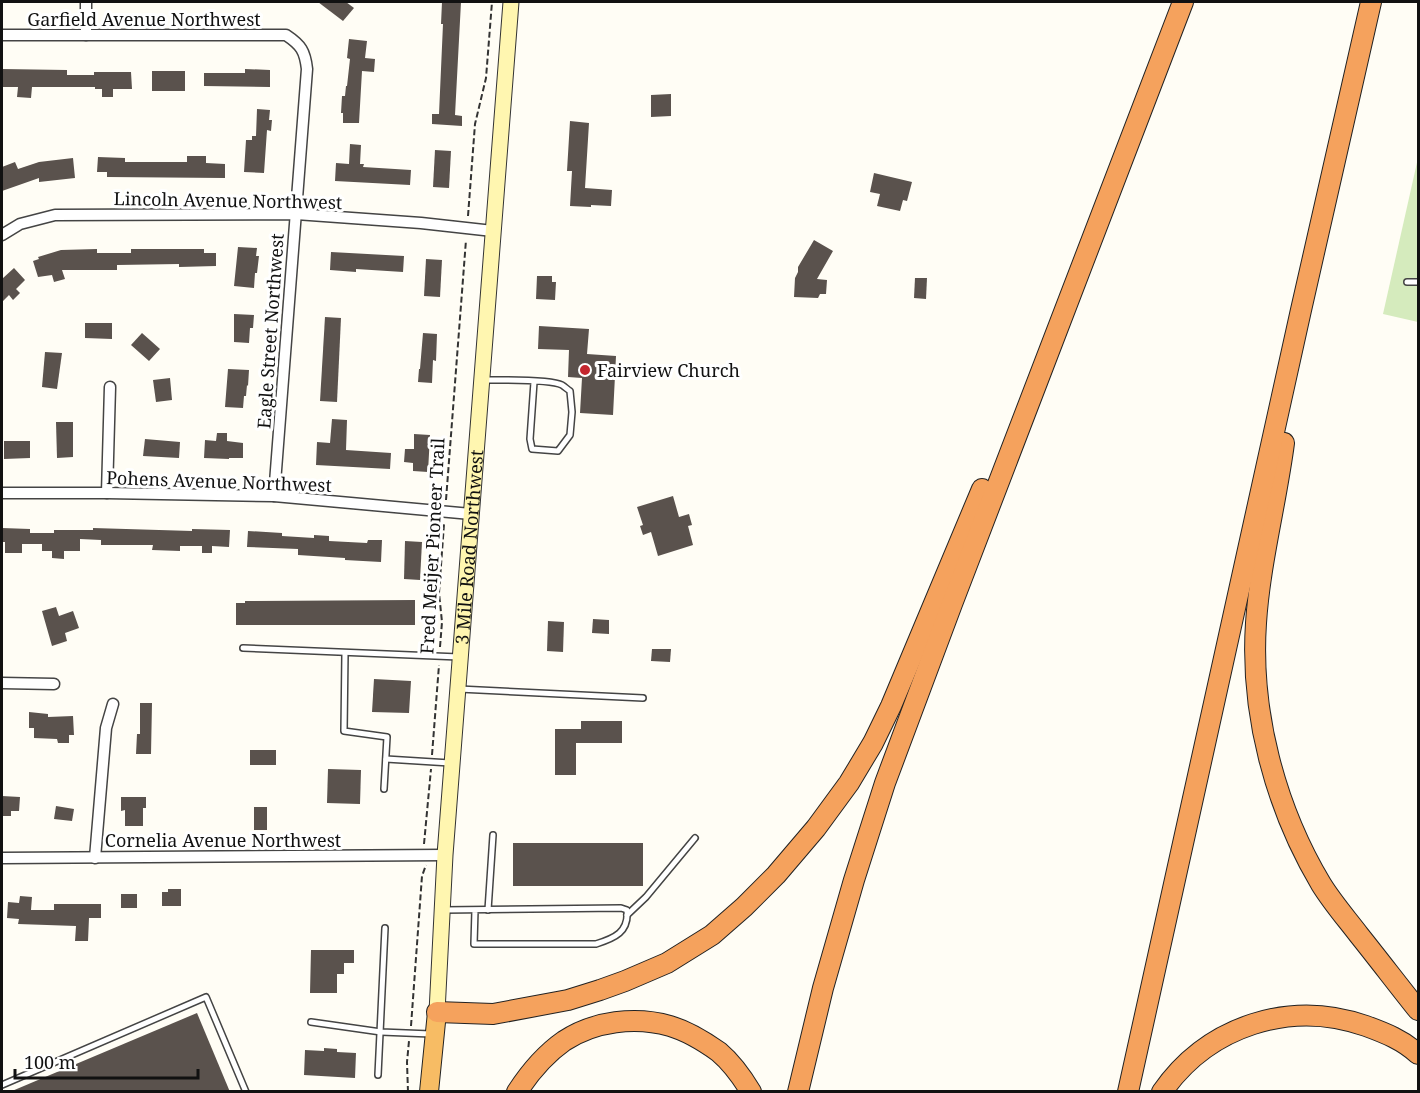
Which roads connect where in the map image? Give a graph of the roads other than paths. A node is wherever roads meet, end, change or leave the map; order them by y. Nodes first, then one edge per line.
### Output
1 (86, 2) edge
2 (511, 2) edge
3 (1183, 2) edge
4 (1371, 2) edge
5 (2, 35) edge
6 (86, 35) junction
7 (286, 35) joint
8 (296, 214) junction
9 (493, 231) junction
10 (2, 235) edge
11 (1407, 282) dead end
12 (1419, 282) edge
13 (1301, 310) junction
14 (482, 380) junction
15 (534, 382) junction
16 (110, 387) dead end
17 (1029, 402) junction
18 (2, 493) edge
19 (107, 493) junction
20 (274, 496) junction
21 (471, 514) junction
22 (243, 648) dead end
23 (345, 653) junction
24 (460, 657) junction
25 (2, 683) edge
26 (54, 684) dead end
27 (458, 689) junction
28 (643, 698) dead end
29 (114, 704) dead end
30 (386, 759) junction
31 (452, 763) junction
32 (384, 789) dead end
33 (493, 835) dead end
34 (695, 838) dead end
35 (445, 855) junction
36 (2, 858) edge
37 (95, 858) junction
38 (442, 910) junction
39 (475, 910) junction
40 (488, 910) junction
41 (627, 915) junction
42 (386, 928) dead end
43 (1419, 1010) edge
44 (437, 1012) junction
45 (311, 1022) dead end
46 (381, 1032) junction
47 (435, 1034) junction
48 (1419, 1054) edge
49 (378, 1075) dead end
50 (2, 1085) edge
51 (246, 1092) edge
52 (429, 1092) edge
53 (517, 1092) edge
54 (751, 1092) edge
55 (798, 1092) edge
56 (1128, 1092) edge
57 (1162, 1092) edge

1 - 6 street
2 - 9 main road, 3 Mile Road Northwest
3 - 17 highway
4 - 13 highway
5 - 6 street, Garfield Avenue Northwest
6 - 7 street, Garfield Avenue Northwest
7 - 8 street, Eagle Street Northwest
8 - 9 street, Lincoln Avenue Northwest
8 - 10 street, Lincoln Avenue Northwest
8 - 20 street, Eagle Street Northwest
9 - 14 main road, 3 Mile Road Northwest
11 - 12 lane
13 - 43 highway
13 - 56 highway
14 - 15 lane
14 - 21 main road, 3 Mile Road Northwest
15 - 15 lane
16 - 19 street
17 - 44 highway
17 - 55 highway
18 - 19 street, Pohens Avenue Northwest
19 - 20 street, Pohens Avenue Northwest
20 - 21 street, Pohens Avenue Northwest
21 - 24 main road, 3 Mile Road Northwest
22 - 23 lane
23 - 24 lane
23 - 30 lane
24 - 27 main road, 3 Mile Road Northwest
25 - 26 street
27 - 28 lane
27 - 31 main road, 3 Mile Road Northwest
29 - 37 street
30 - 31 lane
30 - 32 lane
31 - 35 main road, 3 Mile Road Northwest
33 - 40 lane
34 - 41 lane
35 - 37 street, Cornelia Avenue Northwest
35 - 38 main road, 3 Mile Road Northwest
36 - 37 street, Cornelia Avenue Northwest
38 - 39 lane
38 - 44 main road, 3 Mile Road Northwest
39 - 40 lane
39 - 41 lane
40 - 41 lane
42 - 46 lane
44 - 47 highway, 3 Mile Road Northwest
45 - 46 lane
46 - 47 lane
46 - 49 lane
47 - 52 highway, 3 Mile Road Northwest
48 - 57 highway
50 - 51 lane
53 - 54 highway

